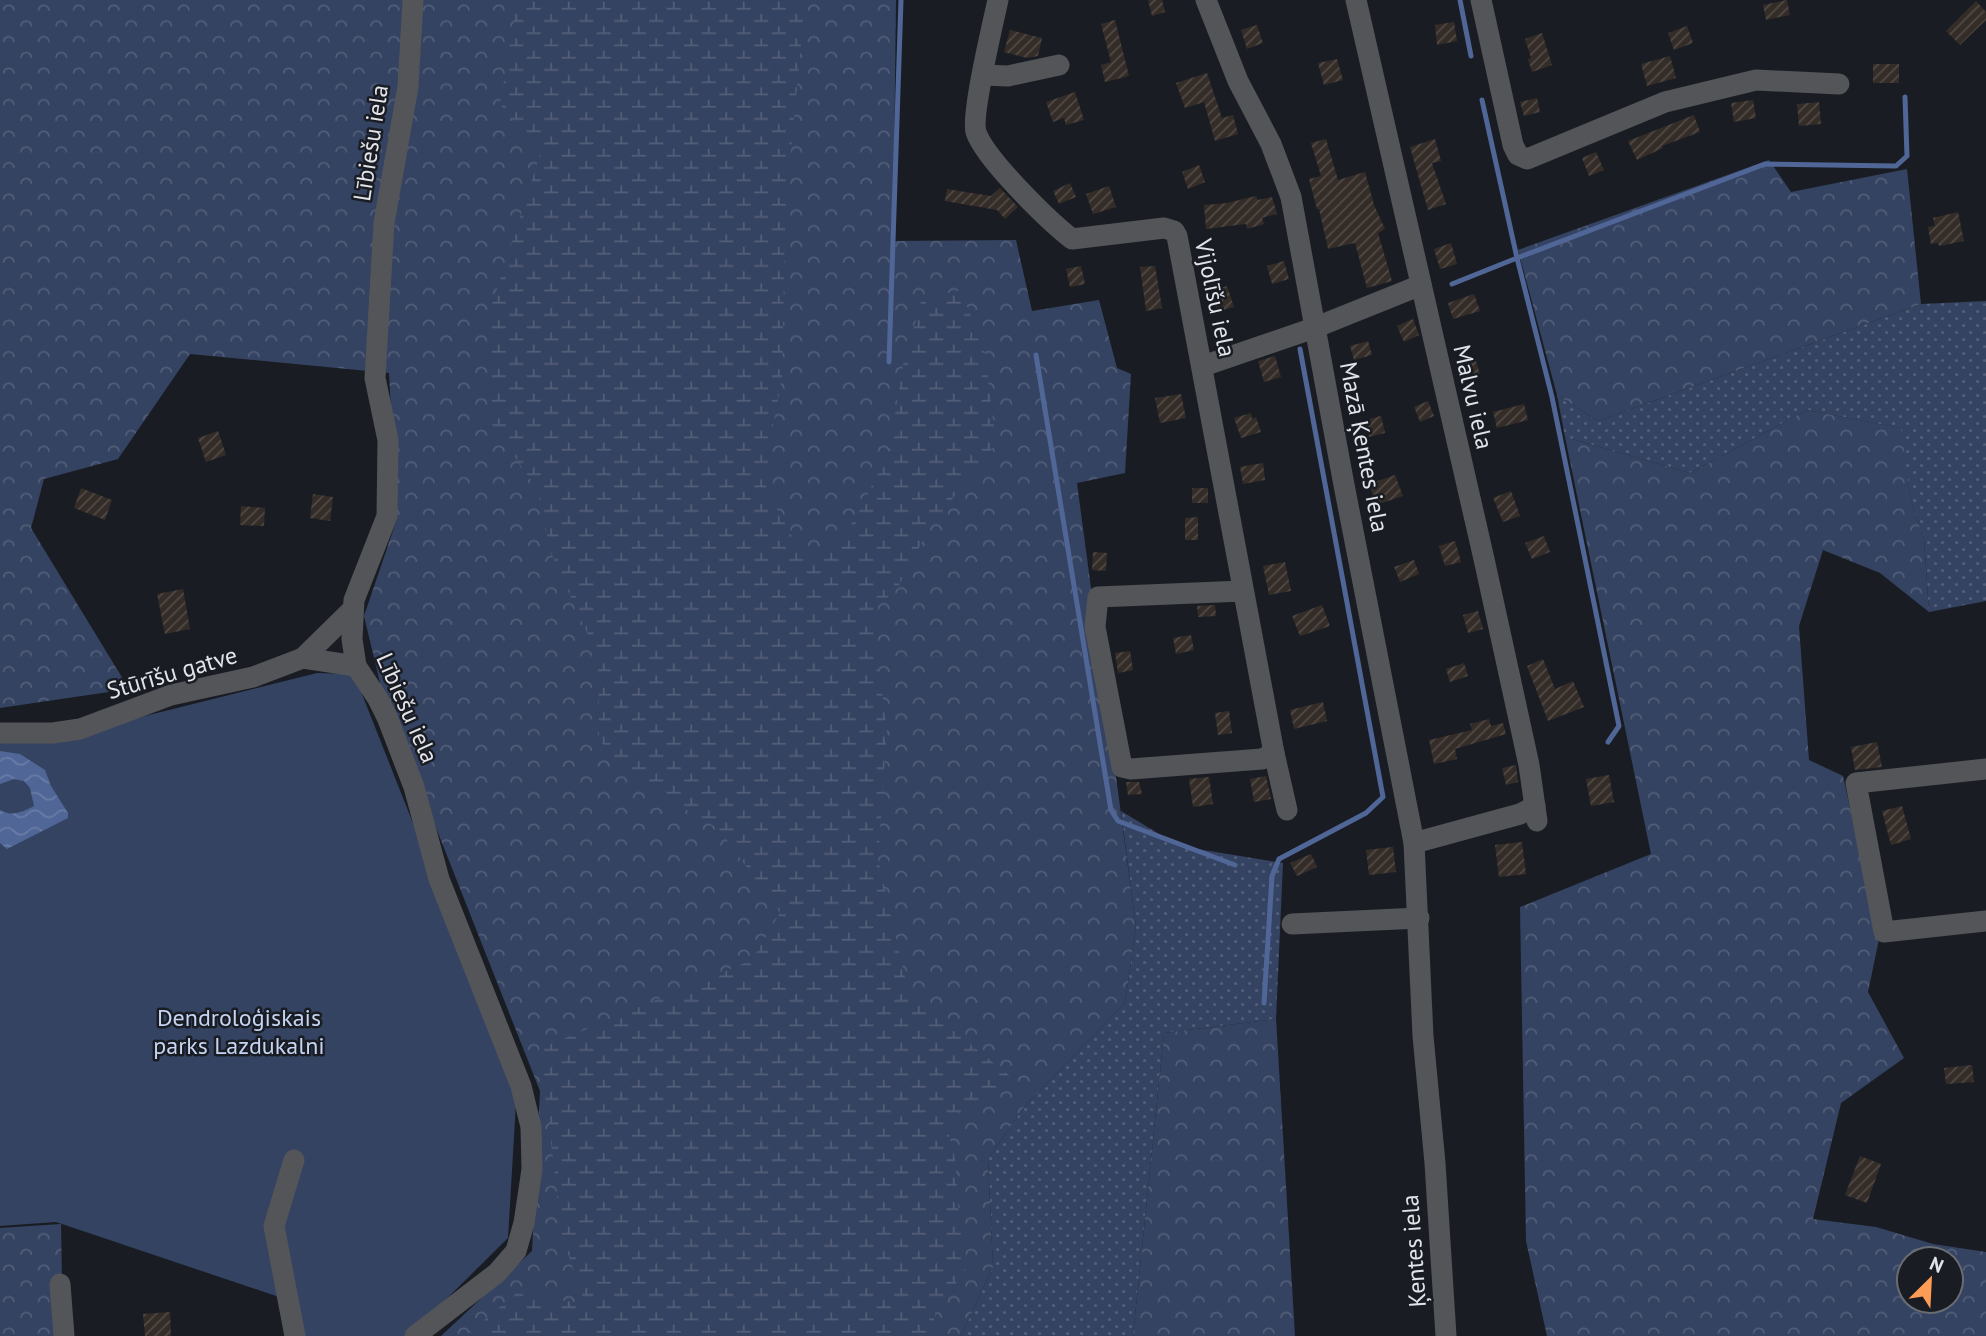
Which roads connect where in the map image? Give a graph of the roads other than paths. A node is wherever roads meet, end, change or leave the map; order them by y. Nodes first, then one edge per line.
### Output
1 (413, 0) edge
2 (998, 0) edge
3 (1206, 0) edge
4 (1356, 0) edge
5 (1480, 0) edge
6 (1059, 65) dead end
7 (983, 75) junction
8 (1839, 83) dead end
9 (1421, 285) junction
10 (1314, 328) junction
11 (1203, 366) junction
12 (1243, 591) junction
13 (353, 609) junction
14 (303, 658) junction
15 (356, 666) junction
16 (0, 733) edge
17 (1274, 752) junction
18 (1986, 769) edge
19 (1287, 810) dead end
20 (1414, 842) junction
21 (1419, 919) junction
22 (1986, 921) edge
23 (1292, 924) dead end
24 (295, 1160) dead end
25 (60, 1284) dead end
26 (64, 1336) edge
27 (295, 1336) edge
28 (415, 1336) edge
29 (1446, 1336) edge

1 - 13 street, Lībiešu iela
2 - 7 street, Vijolīšu iela
3 - 10 street, Mazā Ķentes iela
4 - 9 street, Malvu iela
5 - 8 street
6 - 7 street
7 - 11 street, Vijolīšu iela
9 - 10 street
9 - 20 street, Malvu iela
10 - 11 street
10 - 20 street, Mazā Ķentes iela
11 - 12 street, Vijolīšu iela
12 - 17 street, Vijolīšu iela
12 - 17 street
13 - 14 street
13 - 15 street, Lībiešu iela
14 - 15 street, Stūrīšu gatve
14 - 16 street, Stūrīšu gatve
15 - 28 street, Lībiešu iela
17 - 19 street, Vijolīšu iela
18 - 22 street
20 - 21 street, Mazā Ķentes iela
21 - 23 street
21 - 29 street, Ķentes iela
24 - 27 street
25 - 26 street

